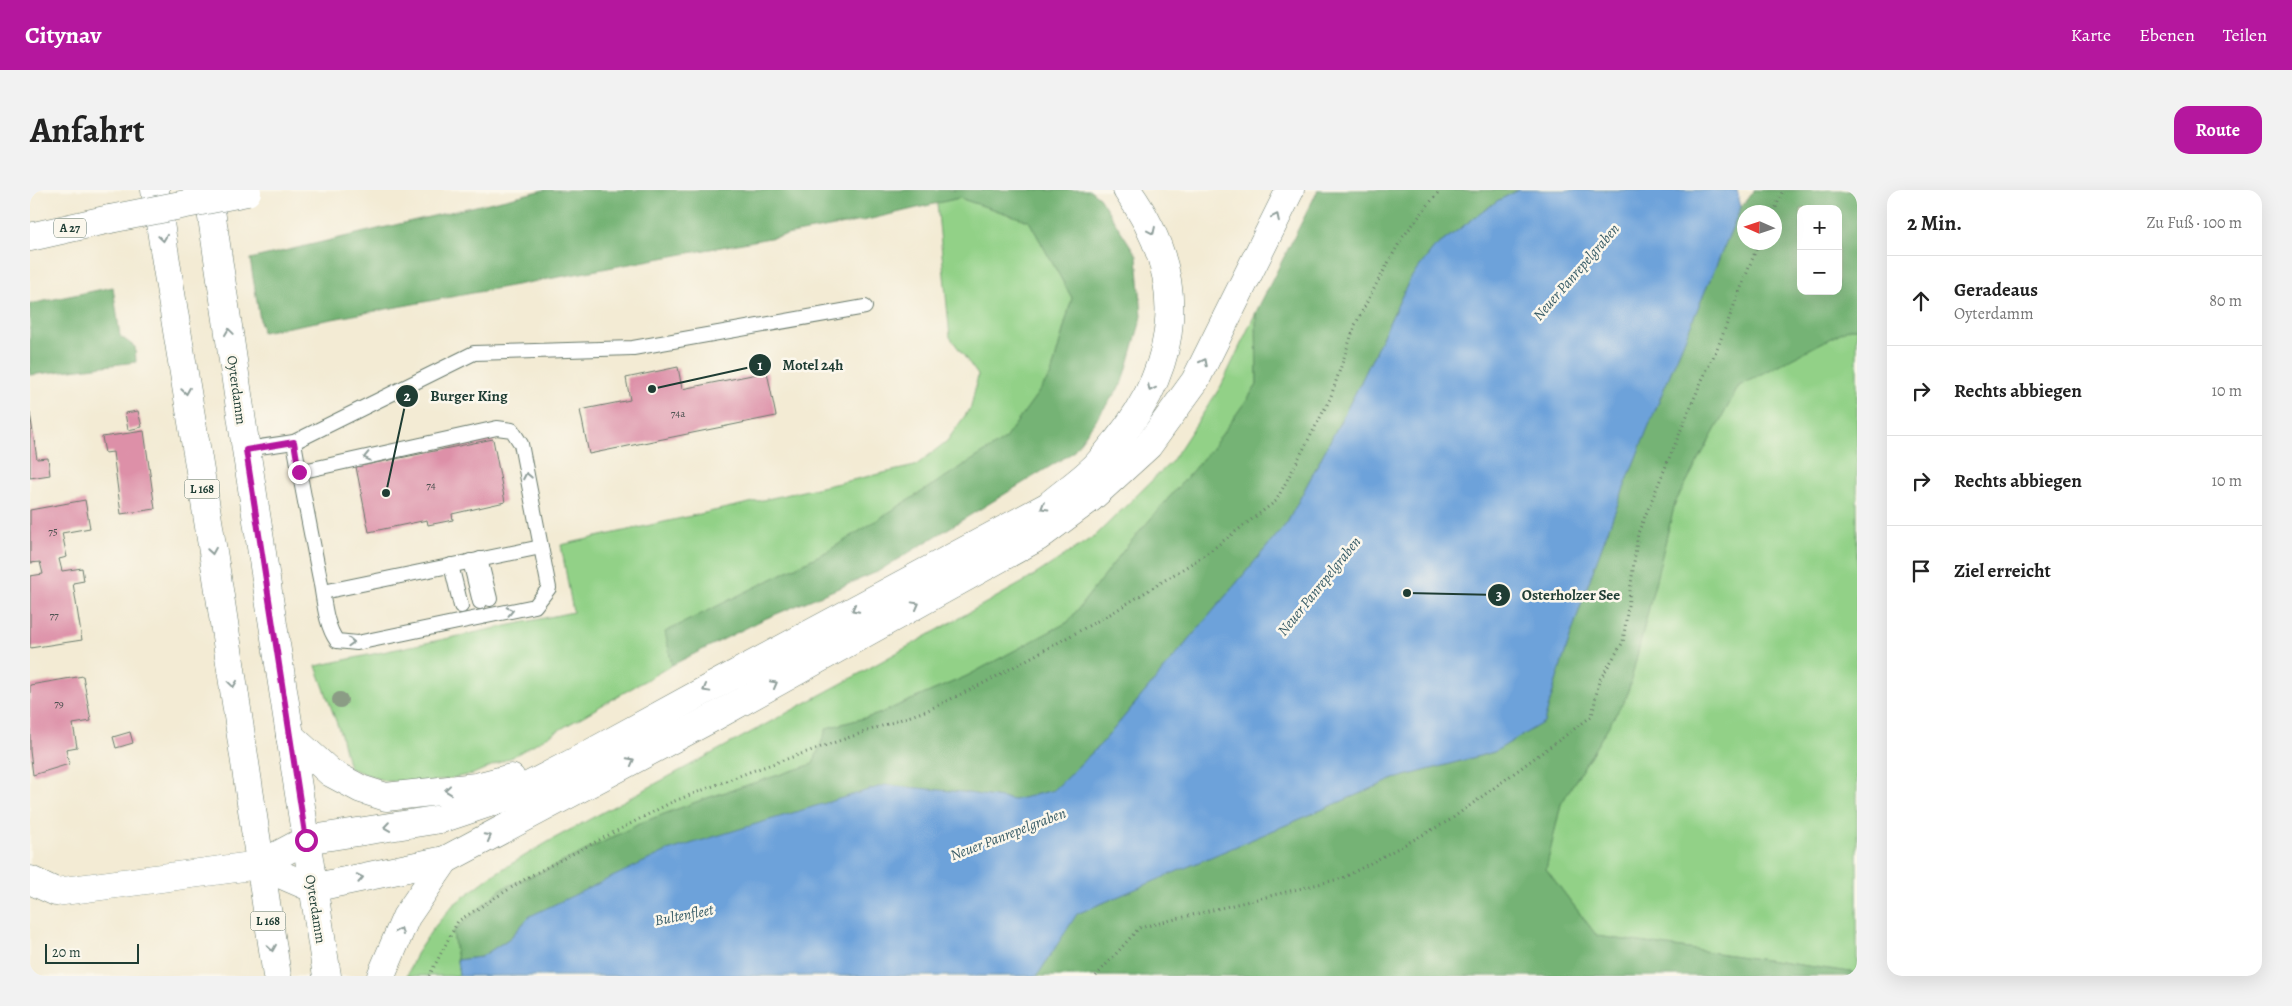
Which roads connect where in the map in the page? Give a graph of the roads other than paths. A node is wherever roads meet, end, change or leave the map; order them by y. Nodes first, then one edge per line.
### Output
1 (156, 190) edge
2 (208, 190) edge
3 (1127, 190) edge
4 (1290, 190) edge
5 (251, 191) edge
6 (30, 237) edge
7 (864, 307) dead end
8 (294, 442) junction
9 (246, 450) junction
10 (299, 472) junction
11 (541, 546) junction
12 (466, 562) junction
13 (323, 592) junction
14 (290, 736) junction
15 (580, 760) junction
16 (306, 840) junction
17 (445, 860) junction
18 (259, 865) junction
19 (30, 880) edge
20 (312, 888) junction
21 (277, 976) edge
22 (327, 976) edge
23 (381, 976) edge

1 -> 18 main road, L 168
9 -> 2 main road, Oyterdamm
3 -> 15 main road
17 -> 4 main road
5 - 6 main road, A 27, bridge
7 - 8 lane
8 - 9 lane
8 - 10 lane
9 - 14 main road, Oyterdamm
11 -> 10 lane
10 - 13 lane
11 - 12 lane
13 -> 11 lane
12 - 12 lane
12 - 13 lane
15 -> 14 main road
14 - 16 main road, Oyterdamm
15 -> 16 main road
16 - 18 main road
16 - 20 main road, Oyterdamm
20 -> 17 main road
23 -> 17 main road
18 - 19 main road
18 - 20 main road
18 -> 21 main road, L 168
20 - 22 main road, Oyterdamm

